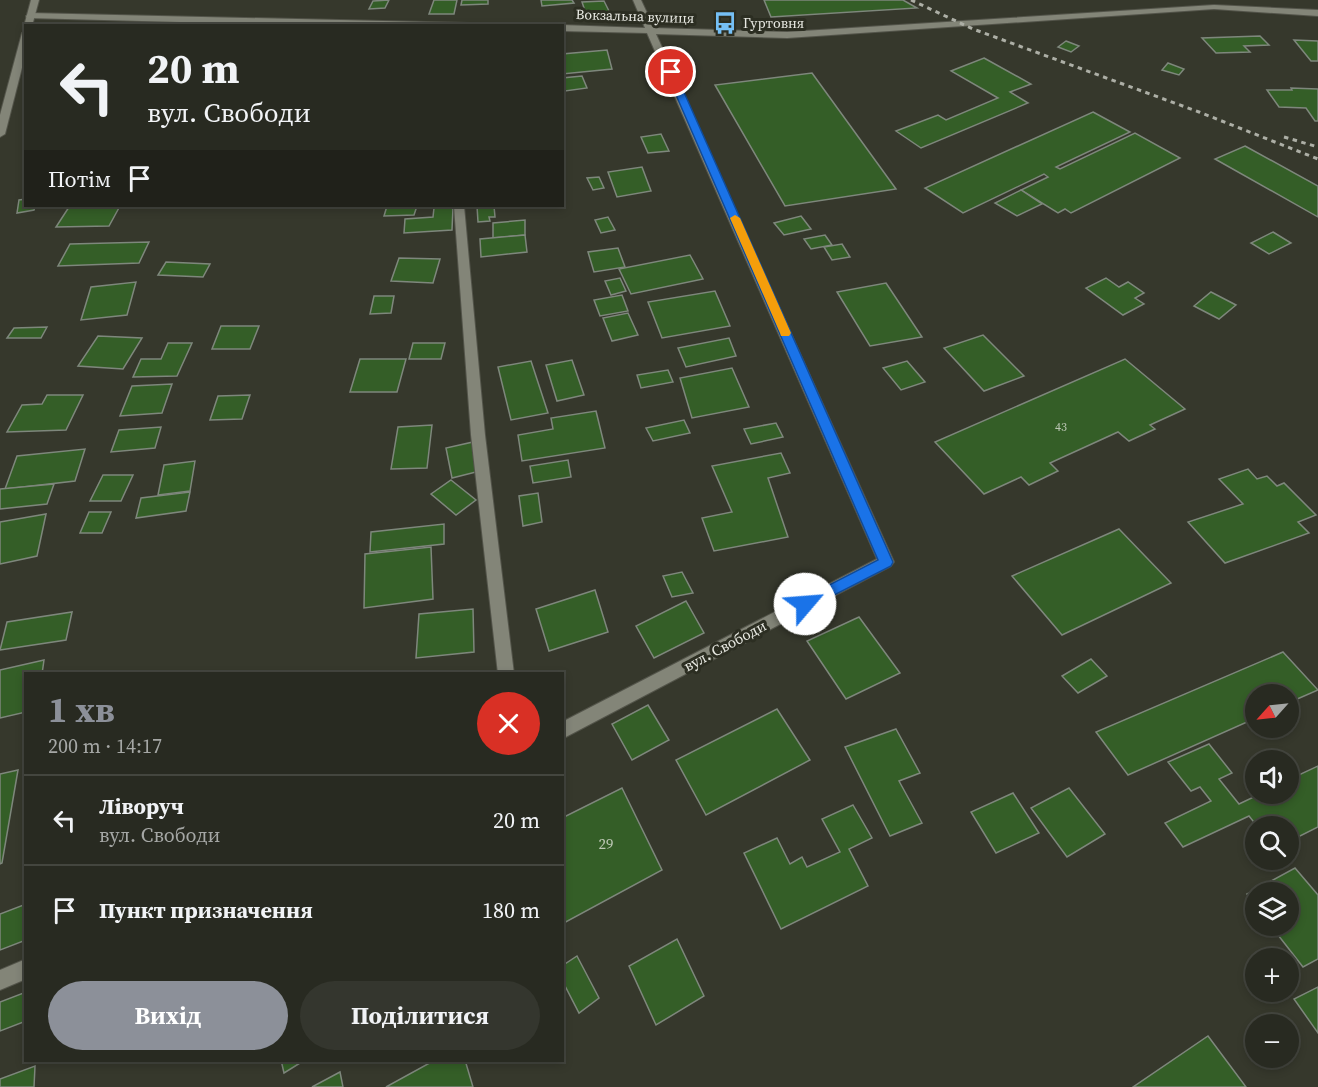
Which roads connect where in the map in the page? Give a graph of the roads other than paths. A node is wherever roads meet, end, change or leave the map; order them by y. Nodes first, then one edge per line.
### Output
1 (35, 0) edge
2 (638, 0) edge
3 (1318, 13) edge
4 (29, 21) edge
5 (348, 24) edge
6 (564, 27) edge
7 (652, 29) junction
8 (24, 41) edge
9 (0, 134) edge
10 (459, 207) edge
11 (506, 672) edge
12 (564, 730) edge
13 (24, 970) edge
14 (0, 980) edge

1 - 4 street
2 - 7 street, вул. Свободи
3 - 7 street, Вокзальна вулиця
4 - 5 street
6 - 7 street, Вокзальна вулиця
7 - 12 street, вул. Свободи
8 - 9 street
10 - 11 street
13 - 14 street

